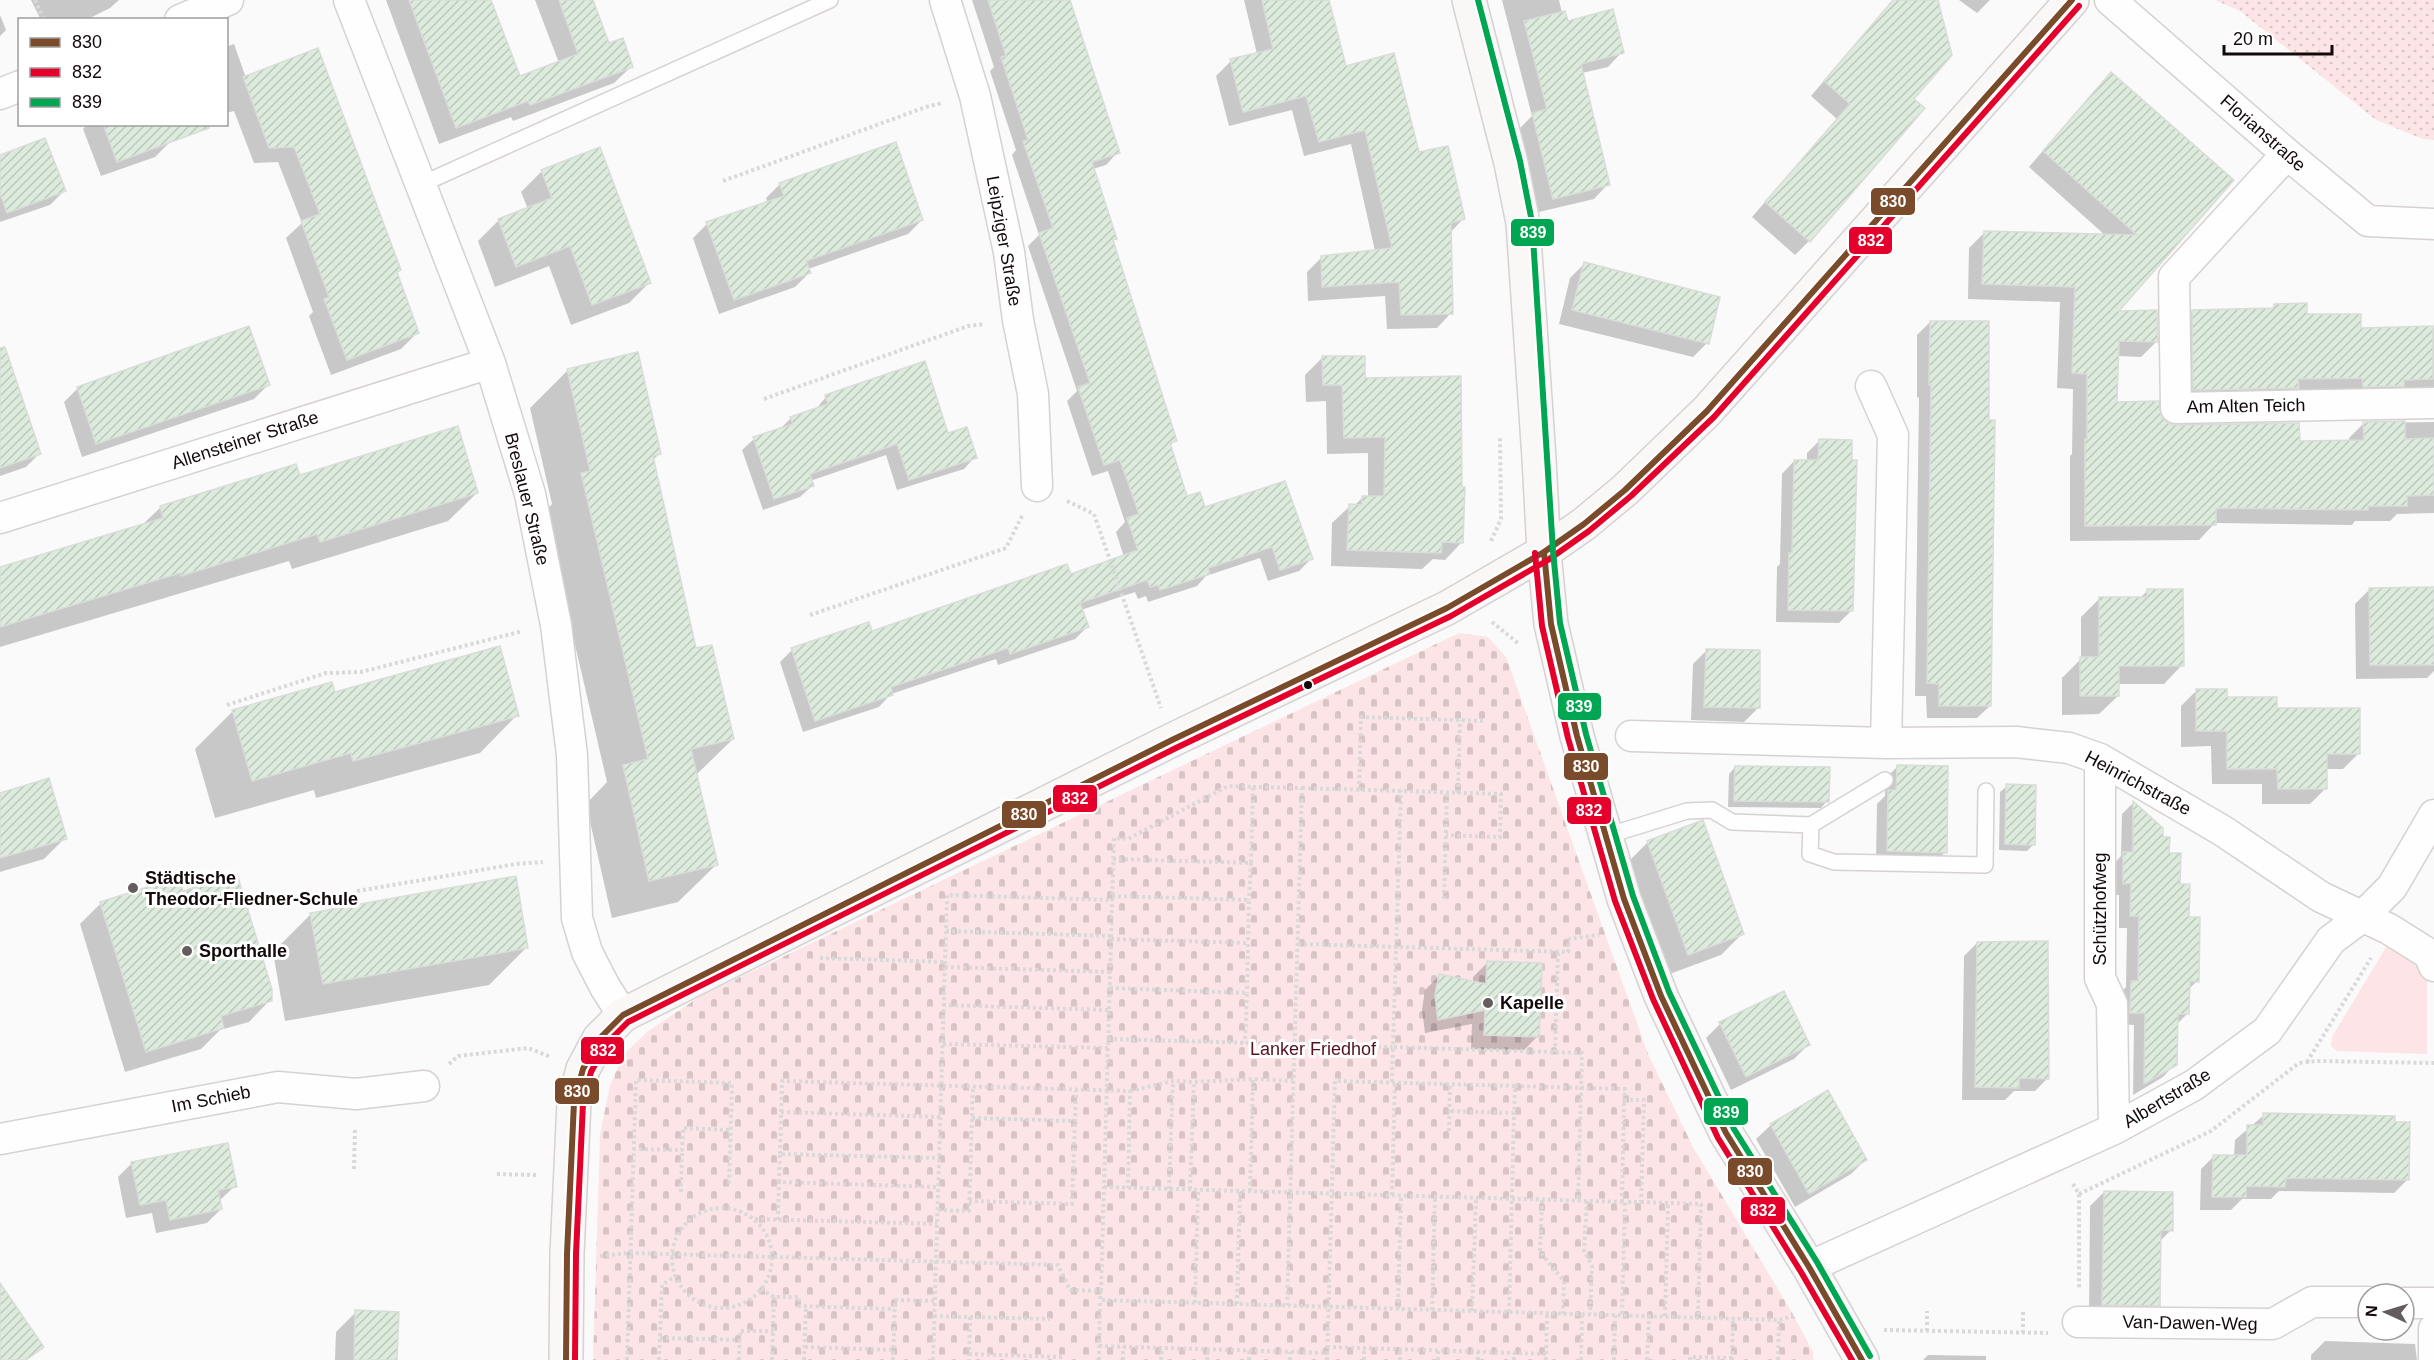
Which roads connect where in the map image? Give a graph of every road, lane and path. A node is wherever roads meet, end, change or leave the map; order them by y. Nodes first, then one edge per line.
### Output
1 (35, 0) edge
2 (228, 0) edge
3 (349, 0) edge
4 (830, 0) edge
5 (945, 0) edge
6 (1469, 0) edge
7 (2072, 0) edge
8 (2110, 0) edge
9 (43, 18) edge
10 (185, 18) edge
11 (18, 87) edge
12 (0, 94) edge
13 (975, 96) junction
14 (2287, 154) junction
15 (723, 181) dead end
16 (422, 184) junction
17 (2434, 224) edge
18 (1018, 320) junction
19 (490, 363) junction
20 (1871, 386) dead end
21 (764, 399) dead end
22 (2434, 403) edge
23 (1500, 436) dead end
24 (1037, 486) junction
25 (0, 518) edge
26 (1487, 549) dead end
27 (1544, 552) junction
28 (1464, 598) junction
29 (810, 615) dead end
30 (556, 625) junction
31 (1523, 647) dead end
32 (227, 705) dead end
33 (1460, 720) junction
34 (1485, 721) dead end
35 (1630, 736) dead end
36 (1172, 740) junction
37 (1886, 743) junction
38 (2100, 759) junction
39 (1886, 780) dead end
40 (1253, 787) junction
41 (1302, 788) junction
42 (1359, 790) junction
43 (1401, 791) junction
44 (1986, 791) dead end
45 (1447, 792) junction
46 (1458, 793) junction
47 (2434, 815) edge
48 (1811, 825) junction
49 (1446, 835) junction
50 (1606, 836) junction
51 (1113, 859) junction
52 (574, 860) junction
53 (1251, 863) junction
54 (357, 891) dead end
55 (1112, 898) junction
56 (1444, 898) dead end
57 (1249, 900) junction
58 (2362, 917) junction
59 (2389, 929) junction
60 (946, 931) junction
61 (1604, 934) dead end
62 (1111, 937) junction
63 (1248, 943) junction
64 (1298, 944) junction
65 (1396, 947) junction
66 (1558, 952) junction
67 (814, 958) dead end
68 (945, 964) junction
69 (2434, 966) edge
70 (1110, 972) junction
71 (1110, 988) junction
72 (1247, 993) junction
73 (944, 1005) junction
74 (1109, 1010) junction
75 (623, 1015) junction
76 (1108, 1039) junction
77 (1245, 1043) junction
78 (943, 1044) junction
79 (1294, 1044) junction
80 (1393, 1047) junction
81 (1108, 1048) junction
82 (1555, 1052) junction
83 (2307, 1062) junction
84 (2434, 1063) edge
85 (583, 1069) junction
86 (1253, 1079) junction
87 (1173, 1081) junction
88 (1293, 1081) junction
89 (1194, 1082) junction
90 (1394, 1082) junction
91 (1450, 1084) junction
92 (424, 1086) joint
93 (942, 1086) junction
94 (1515, 1086) junction
95 (973, 1087) junction
96 (1582, 1088) junction
97 (1076, 1089) junction
98 (1107, 1090) junction
99 (1130, 1091) junction
100 (356, 1094) junction
101 (1624, 1100) junction
102 (1449, 1111) junction
103 (781, 1112) junction
104 (1514, 1113) junction
105 (940, 1117) junction
106 (972, 1118) junction
107 (1075, 1121) junction
108 (2114, 1129) junction
109 (730, 1130) junction
110 (1449, 1131) dead end
111 (0, 1139) edge
112 (633, 1149) junction
113 (682, 1150) junction
114 (780, 1154) junction
115 (2057, 1155) junction
116 (939, 1158) junction
117 (354, 1169) dead end
118 (779, 1182) junction
119 (729, 1185) dead end
120 (939, 1187) junction
121 (1104, 1187) junction
122 (1128, 1188) junction
123 (1169, 1189) junction
124 (1190, 1190) junction
125 (1198, 1190) junction
126 (1240, 1191) junction
127 (1250, 1191) junction
128 (681, 1192) dead end
129 (1290, 1193) junction
130 (1332, 1194) junction
131 (2079, 1194) junction
132 (1392, 1195) junction
133 (1401, 1196) junction
134 (1435, 1197) junction
135 (1476, 1198) junction
136 (1512, 1199) junction
137 (1542, 1200) junction
138 (969, 1201) junction
139 (1578, 1201) junction
140 (1587, 1201) junction
141 (1623, 1202) junction
142 (1641, 1202) junction
143 (1668, 1203) junction
144 (938, 1210) junction
145 (754, 1219) junction
146 (778, 1220) junction
147 (937, 1224) junction
148 (630, 1252) junction
149 (567, 1254) junction
150 (673, 1254) junction
151 (772, 1256) junction
152 (936, 1261) junction
153 (1809, 1267) junction
154 (676, 1276) junction
155 (761, 1288) junction
156 (1101, 1292) junction
157 (774, 1297) junction
158 (1101, 1300) junction
159 (936, 1301) junction
160 (2356, 1302) edge
161 (1195, 1303) junction
162 (2416, 1303) edge
163 (2434, 1303) edge
164 (1237, 1304) junction
165 (806, 1306) junction
166 (1287, 1306) junction
167 (1328, 1307) junction
168 (894, 1309) junction
169 (1398, 1309) junction
170 (1432, 1310) junction
171 (1472, 1311) junction
172 (1927, 1311) dead end
173 (1509, 1312) junction
174 (2024, 1312) dead end
175 (1547, 1313) junction
176 (1563, 1314) junction
177 (1582, 1314) junction
178 (1590, 1314) junction
179 (1616, 1315) junction
180 (1622, 1315) junction
181 (934, 1316) junction
182 (1649, 1316) junction
183 (970, 1317) junction
184 (1665, 1317) junction
185 (1698, 1317) junction
186 (1794, 1317) dead end
187 (1733, 1318) junction
188 (1050, 1319) dead end
189 (1779, 1320) junction
190 (2078, 1322) junction
191 (1845, 1329) junction
192 (2434, 1329) edge
193 (773, 1331) junction
194 (1927, 1331) junction
195 (2023, 1332) junction
196 (660, 1338) junction
197 (740, 1341) junction
198 (1099, 1346) junction
199 (805, 1347) junction
200 (1123, 1347) junction
201 (1162, 1348) junction
202 (1364, 1348) junction
203 (1208, 1349) junction
204 (893, 1350) junction
205 (1249, 1350) junction
206 (1327, 1350) junction
207 (1400, 1350) junction
208 (1438, 1351) junction
209 (1290, 1352) junction
210 (1478, 1352) junction
211 (1514, 1353) junction
212 (969, 1354) junction
213 (1546, 1354) junction
214 (1064, 1357) dead end
215 (1732, 1359) edge
216 (566, 1360) edge
217 (627, 1360) edge
218 (659, 1360) edge
219 (740, 1360) edge
220 (772, 1360) edge
221 (804, 1360) edge
222 (893, 1360) edge
223 (933, 1360) edge
224 (969, 1360) edge
225 (1099, 1360) edge
226 (1123, 1360) edge
227 (1161, 1360) edge
228 (1207, 1360) edge
229 (1249, 1360) edge
230 (1290, 1360) edge
231 (1327, 1360) edge
232 (1364, 1360) edge
233 (1400, 1360) edge
234 (1438, 1360) edge
235 (1478, 1360) edge
236 (1514, 1360) edge
237 (1546, 1360) edge
238 (1581, 1360) edge
239 (1614, 1360) edge
240 (1647, 1360) edge
241 (1690, 1360) edge
242 (1778, 1360) edge
243 (1862, 1360) edge
244 (2434, 1360) edge

1 - 9 path
2 - 10 street
3 - 16 street, Breslauer Straße
4 - 16 lane
5 - 13 street, Leipziger Straße
6 - 27 street
7 - 27 street
8 - 14 street, Florianstraße
11 - 12 street
13 - 15 path
13 - 18 street, Leipziger Straße
14 - 17 street, Florianstraße
14 - 22 street, Am Alten Teich
16 - 19 street, Breslauer Straße
18 - 21 path
18 - 24 street, Leipziger Straße
19 - 25 street, Allensteiner Straße
19 - 30 street, Breslauer Straße
20 - 37 street
23 - 26 path
24 - 29 path
24 - 36 path
27 - 28 street
27 - 50 street
28 - 31 path
28 - 36 street
30 - 32 path
30 - 52 street, Breslauer Straße
33 - 34 path
33 - 42 path
33 - 46 path
35 - 37 street, Heinrichstraße
36 - 75 street
37 - 38 street, Heinrichstraße
38 - 58 street, Heinrichstraße
38 - 108 street, Schützhofweg
39 - 48 lane
40 - 41 path
40 - 51 path
40 - 53 path
41 - 42 path
41 - 64 path
42 - 43 path
43 - 45 path
43 - 65 path
44 - 48 lane
45 - 46 path
45 - 49 path
46 - 49 path
47 - 58 street, Albertstraße
48 - 50 lane
49 - 56 path
50 - 153 street
51 - 53 path
51 - 55 path
52 - 54 path
52 - 75 street, Breslauer Straße
53 - 57 path
55 - 57 path
55 - 60 path
55 - 62 path
57 - 63 path
58 - 59 street
58 - 108 street, Albertstraße
59 - 69 street
59 - 83 path
60 - 62 path
60 - 68 path
61 - 66 path
62 - 63 path
62 - 70 path
63 - 72 path
64 - 65 path
64 - 79 path
65 - 66 path
65 - 80 path
66 - 82 path
67 - 68 path
68 - 70 path
68 - 73 path
70 - 71 path
71 - 72 path
71 - 74 path
72 - 77 path
73 - 74 path
73 - 78 path
74 - 76 path
75 - 85 street
76 - 77 path
76 - 81 path
77 - 79 path
78 - 81 path
78 - 93 path
79 - 80 path
79 - 88 path
80 - 82 path
80 - 90 path
81 - 98 path
82 - 96 path
83 - 84 path
83 - 131 path
85 - 92 path
85 - 149 street
86 - 88 path
86 - 89 path
86 - 127 path
87 - 89 path
87 - 99 path
87 - 123 path
88 - 129 path
89 - 124 path
90 - 91 path
90 - 130 path
90 - 132 path
91 - 94 path
91 - 102 path
92 - 100 street, Im Schieb
93 - 95 path
93 - 103 path
93 - 105 path
94 - 96 path
94 - 104 path
95 - 97 path
95 - 106 path
96 - 101 path
96 - 139 path
97 - 98 path
97 - 107 path
98 - 99 path
98 - 121 path
99 - 122 path
100 - 111 street, Im Schieb
100 - 117 path
101 - 141 path
101 - 142 path
102 - 104 path
102 - 110 path
103 - 105 path
103 - 114 path
104 - 136 path
105 - 116 path
106 - 107 path
106 - 138 path
107 - 138 path
108 - 115 street, Albertstraße
109 - 112 path
109 - 113 path
109 - 119 path
112 - 113 path
112 - 148 path
113 - 128 path
114 - 116 path
114 - 118 path
115 - 131 path
115 - 153 street, Albertstraße
116 - 120 path
118 - 120 path
118 - 146 path
120 - 144 path
121 - 122 path
121 - 156 path
122 - 123 path
123 - 124 path
124 - 125 path
125 - 126 path
125 - 161 path
126 - 127 path
126 - 164 path
127 - 129 path
129 - 130 path
129 - 166 path
130 - 132 path
130 - 167 path
131 - 190 path
132 - 133 path
133 - 134 path
133 - 169 path
134 - 135 path
134 - 170 path
135 - 136 path
135 - 171 path
136 - 137 path
136 - 173 path
137 - 139 path
137 - 176 path
138 - 144 path
139 - 140 path
140 - 141 path
140 - 178 path
141 - 142 path
141 - 180 path
142 - 143 path
143 - 184 path
143 - 185 path
144 - 147 path
145 - 146 path
145 - 150 path
145 - 151 path
146 - 147 path
147 - 152 path
148 - 149 path
148 - 150 path
148 - 217 path
149 - 216 street
150 - 151 path
150 - 154 path
151 - 152 path
151 - 155 path
152 - 156 path
152 - 159 path
153 - 191 street
154 - 155 path
154 - 196 path
155 - 157 path
156 - 158 path
157 - 165 path
157 - 193 path
158 - 161 path
158 - 198 path
159 - 168 path
159 - 181 path
160 - 190 street, Van-Dawen-Weg
161 - 164 path
162 - 163 street
164 - 166 path
165 - 168 path
165 - 199 path
166 - 167 path
167 - 169 path
167 - 206 path
168 - 204 path
169 - 170 path
170 - 171 path
171 - 173 path
172 - 194 path
173 - 175 path
174 - 195 path
175 - 176 path
175 - 213 path
176 - 177 path
177 - 178 path
177 - 238 path
178 - 179 path
179 - 180 path
179 - 239 path
180 - 182 path
181 - 183 path
181 - 223 path
182 - 184 path
182 - 240 path
183 - 188 path
183 - 212 path
184 - 185 path
185 - 187 path
186 - 189 path
187 - 189 path
187 - 215 path
189 - 242 path
190 - 195 path
191 - 194 path
191 - 243 street
192 - 244 street
193 - 197 path
193 - 220 path
194 - 195 path
196 - 197 path
196 - 218 path
197 - 219 path
198 - 200 path
198 - 225 path
199 - 204 path
199 - 221 path
200 - 201 path
200 - 226 path
201 - 203 path
201 - 227 path
202 - 206 path
202 - 207 path
202 - 232 path
203 - 205 path
203 - 228 path
204 - 222 path
205 - 209 path
205 - 229 path
206 - 209 path
206 - 231 path
207 - 208 path
207 - 233 path
208 - 210 path
208 - 234 path
209 - 230 path
210 - 211 path
210 - 235 path
211 - 213 path
211 - 236 path
212 - 214 path
212 - 224 path
213 - 237 path
215 - 241 path

